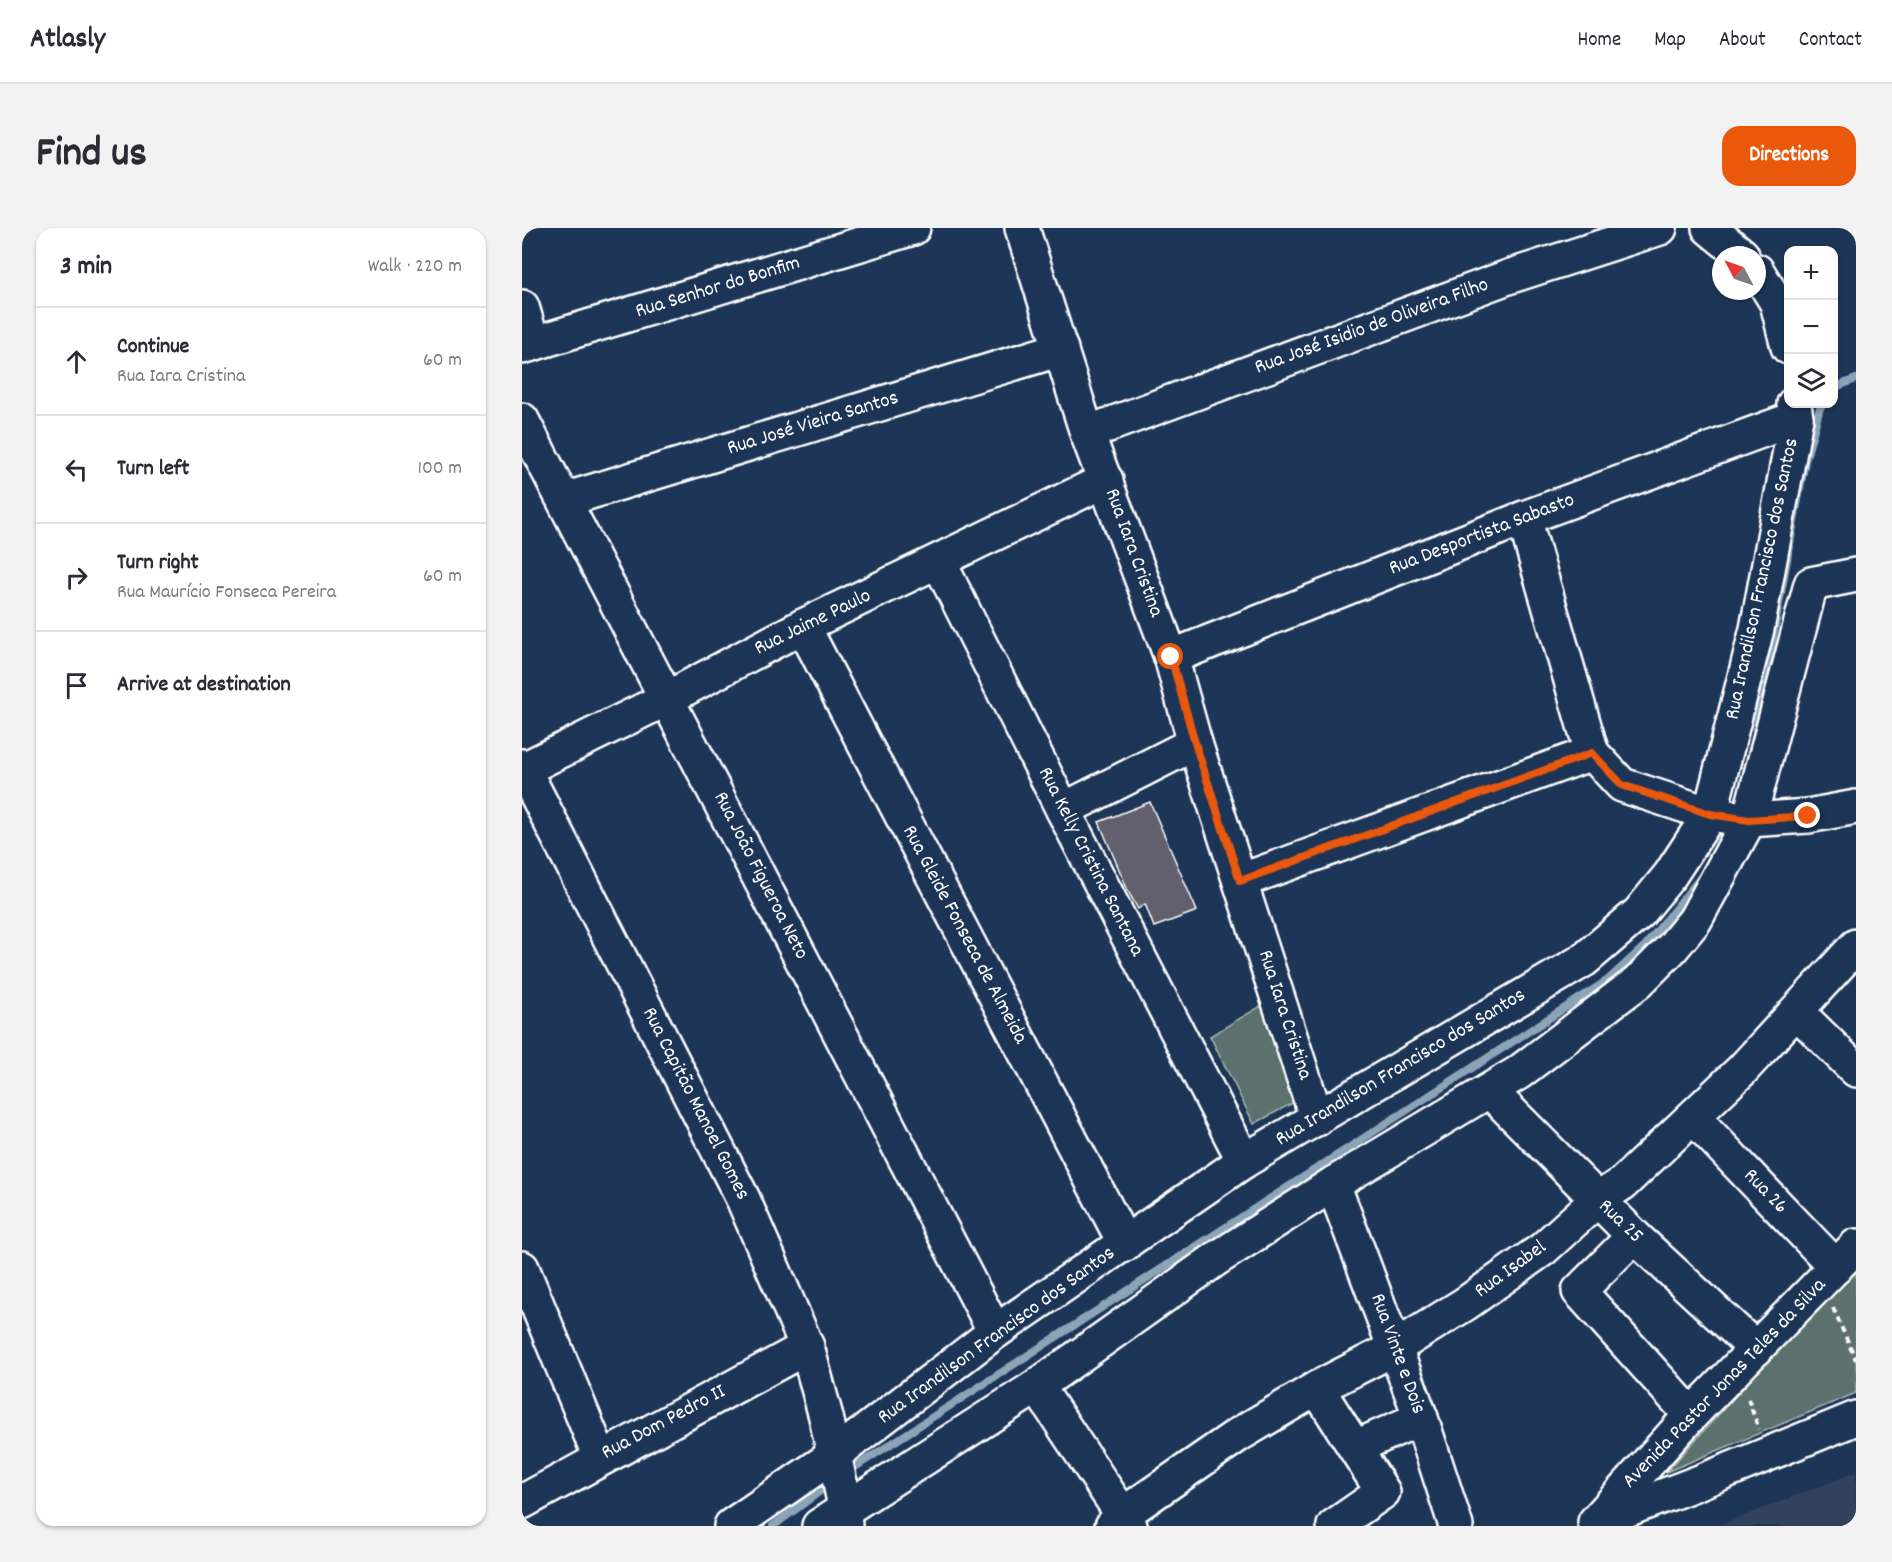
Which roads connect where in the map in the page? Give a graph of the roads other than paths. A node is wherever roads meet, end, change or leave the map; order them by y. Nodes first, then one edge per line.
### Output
1 (913, 228) edge
2 (1022, 228) edge
3 (1660, 228) edge
4 (1709, 228) edge
5 (1731, 246) edge
6 (1766, 285) edge
7 (522, 307) edge
8 (1784, 330) edge
9 (527, 346) edge
10 (1061, 349) junction
11 (1795, 411) edge
12 (522, 420) edge
13 (1087, 433) junction
14 (1106, 480) junction
15 (564, 500) junction
16 (1524, 518) junction
17 (939, 562) junction
18 (1856, 575) edge
19 (803, 626) junction
20 (1171, 657) junction
21 (668, 698) junction
22 (1195, 743) junction
23 (1592, 753) junction
24 (523, 768) edge
25 (1856, 807) edge
26 (1063, 810) junction
27 (1710, 814) junction
28 (1749, 820) junction
29 (1240, 881) junction
30 (1856, 946) edge
31 (1796, 1011) junction
32 (1856, 1070) edge
33 (1490, 1090) junction
34 (1693, 1117) junction
35 (1317, 1119) junction
36 (1244, 1161) junction
37 (1333, 1184) junction
38 (1597, 1200) junction
39 (1634, 1236) junction
40 (1125, 1244) junction
41 (1838, 1265) edge
42 (522, 1269) edge
43 (996, 1332) junction
44 (807, 1347) junction
45 (1393, 1349) junction
46 (1746, 1359) junction
47 (1037, 1386) junction
48 (1317, 1388) junction
49 (1691, 1416) junction
50 (1421, 1418) junction
51 (1856, 1418) edge
52 (1356, 1447) junction
53 (833, 1456) junction
54 (600, 1457) junction
55 (522, 1502) edge
56 (838, 1515) edge
57 (1121, 1522) edge
58 (1591, 1524) edge
59 (731, 1526) edge
60 (1334, 1526) edge
61 (1456, 1526) edge

1 - 9 street, Rua Senhor do Bonfim
2 - 10 street, Rua Iara Cristina
3 - 13 street, Rua José Isidio de Oliveira Filho
4 - 5 street
6 - 8 street
7 - 9 street
10 - 13 street, Rua Iara Cristina
10 - 15 street, Rua José Vieira Santos
11 - 16 street, Rua Desportista Sabasto
11 - 27 street, Rua Irandilson Francisco dos Santos
12 - 15 street, Rua João Figueroa Neto
13 - 14 street, Rua Iara Cristina
14 - 17 street, Rua Jaime Paulo
14 - 20 street, Rua Iara Cristina
15 - 21 street, Rua João Figueroa Neto
16 - 20 street, Rua Desportista Sabasto
16 - 23 street
17 - 19 street, Rua Jaime Paulo
17 - 26 street, Rua Kelly Cristina Santana
18 - 28 street, Rua Irandilson Francisco dos Santos
19 - 21 street, Rua Jaime Paulo
19 - 40 street, Rua Gleide Fonseca de Almeida
20 - 22 street, Rua Iara Cristina
21 - 24 street, Rua Jaime Paulo
21 - 43 street, Rua João Figueroa Neto
22 - 26 street
22 - 29 street, Rua Iara Cristina
23 - 27 street
23 - 29 street
24 - 44 street, Rua Capitão Manoel Gomes
25 - 28 street
26 - 36 street, Rua Kelly Cristina Santana
27 - 28 street
27 - 35 street, Rua Irandilson Francisco dos Santos
28 - 33 street, Rua Irandilson Francisco dos Santos
29 - 35 street, Rua Iara Cristina
30 - 31 street, Rua Isabel
31 - 32 street
31 - 34 street, Rua Isabel
33 - 37 street, Rua Irandilson Francisco dos Santos
33 - 38 street, Rua 25
34 - 38 street, Rua Isabel
34 - 41 street, Rua 26
35 - 36 street, Rua Irandilson Francisco dos Santos
36 - 40 street, Rua Irandilson Francisco dos Santos
37 - 45 street, Rua Vinte e Dois
37 - 47 street, Rua Irandilson Francisco dos Santos
38 - 39 street, Rua 25
38 - 45 street, Rua Isabel
39 - 46 street, Rua 25
39 - 49 street
40 - 43 street, Rua Irandilson Francisco dos Santos
41 - 46 street, Avenida Pastor Jonas Teles da Silva
42 - 54 street
43 - 53 street, Rua Irandilson Francisco dos Santos
44 - 53 street, Rua Capitão Manoel Gomes
44 - 54 street, Rua Dom Pedro II
45 - 48 street, Rua Isabel
45 - 50 street, Rua Vinte e Dois
46 - 49 street, Avenida Pastor Jonas Teles da Silva
47 - 56 street, Rua Irandilson Francisco dos Santos
47 - 57 street
48 - 52 street
48 - 57 street, Rua Isabel
49 - 58 street, Avenida Pastor Jonas Teles da Silva
50 - 52 street
50 - 61 street, Rua Vinte e Dois
51 - 58 street
52 - 60 street
53 - 56 street, Rua Capitão Manoel Gomes
53 - 59 street, Rua Irandilson Francisco dos Santos
54 - 55 street, Rua Dom Pedro II

